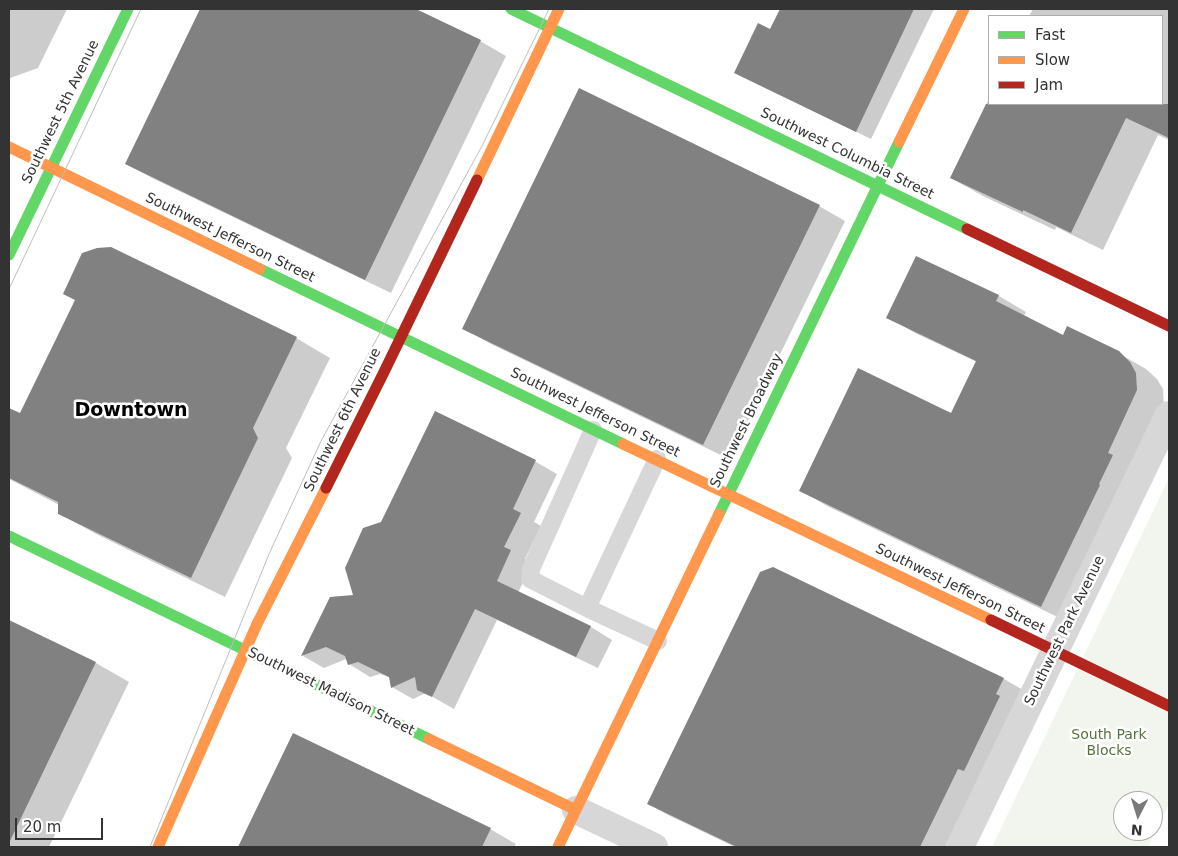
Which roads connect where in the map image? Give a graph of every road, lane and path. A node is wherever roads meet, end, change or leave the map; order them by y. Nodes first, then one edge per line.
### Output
1 (128, 9) edge
2 (511, 9) edge
3 (559, 9) edge
4 (964, 9) edge
5 (550, 28) junction
6 (9, 147) edge
7 (51, 168) junction
8 (878, 186) junction
9 (9, 255) edge
10 (1169, 326) edge
11 (401, 336) junction
12 (1169, 415) edge
13 (594, 430) junction
14 (657, 459) junction
15 (729, 494) junction
16 (9, 536) edge
17 (587, 608) junction
18 (658, 641) junction
19 (245, 651) junction
20 (1055, 651) junction
21 (1169, 706) edge
22 (576, 810) junction
23 (158, 847) edge
24 (558, 847) edge
25 (654, 847) edge
26 (960, 847) edge

1 - 7 main road, Southwest 5th Avenue
2 - 5 main road, Southwest Columbia Street
3 - 5 main road, Southwest 6th Avenue
4 - 8 main road, Southwest Broadway
5 - 8 main road, Southwest Columbia Street
5 - 11 main road, Southwest 6th Avenue
6 - 7 main road, Southwest Jefferson Street
7 - 9 main road, Southwest 5th Avenue
7 - 11 main road, Southwest Jefferson Street
8 - 10 main road, Southwest Columbia Street
8 - 15 main road, Southwest Broadway
11 - 13 main road, Southwest Jefferson Street
11 - 19 main road, Southwest 6th Avenue
12 - 20 street, Southwest Park Avenue
13 - 14 main road, Southwest Jefferson Street
13 - 17 lane
14 - 15 main road, Southwest Jefferson Street
14 - 17 lane
15 - 18 main road, Southwest Broadway
15 - 20 main road, Southwest Jefferson Street
16 - 19 main road, Southwest Madison Street
17 - 18 lane
18 - 22 main road, Southwest Broadway
19 - 22 main road, Southwest Madison Street
19 - 23 main road, Southwest 6th Avenue
20 - 21 main road, Southwest Jefferson Street
20 - 26 street, Southwest Park Avenue
22 - 24 main road, Southwest Broadway
22 - 25 street, Southwest Madison Street

